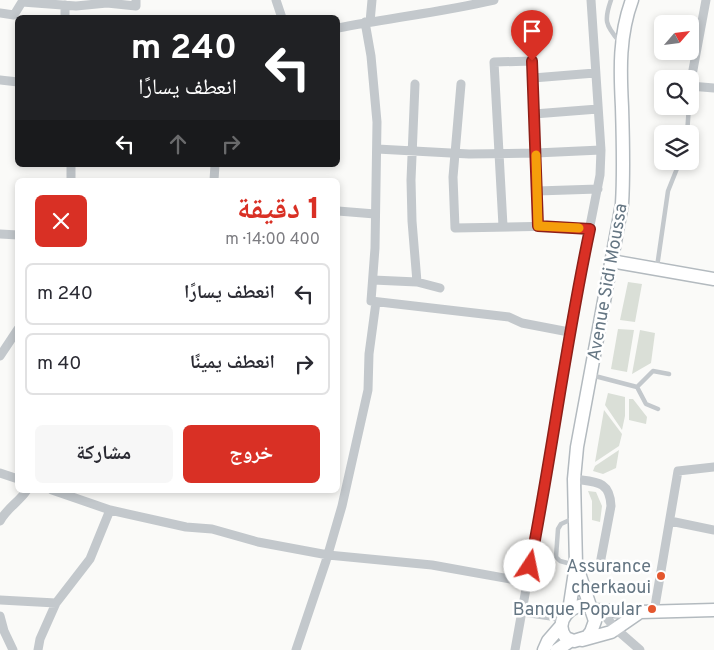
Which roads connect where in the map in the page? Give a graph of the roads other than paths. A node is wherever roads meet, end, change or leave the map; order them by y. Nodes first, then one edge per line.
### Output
1 (136, 0) edge
2 (276, 0) edge
3 (372, 0) edge
4 (494, 0) edge
5 (591, 0) edge
6 (611, 0) edge
7 (632, 0) edge
8 (706, 0) edge
9 (22, 1) edge
10 (76, 3) edge
11 (65, 5) junction
12 (0, 14) edge
13 (65, 15) edge
14 (281, 15) edge
15 (368, 22) junction
16 (340, 28) edge
17 (621, 44) junction
18 (693, 70) edge
19 (595, 73) junction
20 (532, 78) junction
21 (0, 80) edge
22 (15, 82) edge
23 (415, 84) dead end
24 (461, 84) dead end
25 (699, 87) edge
26 (714, 88) edge
27 (598, 109) junction
28 (534, 114) junction
29 (376, 149) junction
30 (412, 150) junction
31 (601, 150) junction
32 (454, 153) junction
33 (498, 153) junction
34 (536, 153) junction
35 (676, 170) edge
36 (598, 189) junction
37 (537, 190) junction
38 (340, 211) edge
39 (376, 214) junction
40 (503, 226) junction
41 (538, 226) junction
42 (590, 229) junction
43 (0, 234) edge
44 (15, 235) edge
45 (611, 261) junction
46 (657, 269) junction
47 (714, 279) edge
48 (373, 280) junction
49 (417, 282) junction
50 (440, 288) dead end
51 (376, 302) junction
52 (569, 332) junction
53 (15, 334) edge
54 (0, 356) edge
55 (669, 374) dead end
56 (590, 375) junction
57 (637, 387) junction
58 (658, 409) dead end
59 (714, 467) edge
60 (0, 473) edge
61 (15, 478) edge
62 (574, 479) junction
63 (25, 493) edge
64 (61, 493) edge
65 (110, 510) junction
66 (575, 517) junction
67 (0, 521) edge
68 (670, 521) junction
69 (714, 530) edge
70 (328, 555) junction
71 (576, 565) junction
72 (527, 582) junction
73 (0, 600) edge
74 (56, 603) junction
75 (594, 609) junction
76 (714, 610) edge
77 (640, 612) junction
78 (654, 612) junction
79 (521, 614) junction
80 (0, 616) edge
81 (564, 619) junction
82 (616, 629) junction
83 (576, 640) junction
84 (12, 650) edge
85 (38, 650) edge
86 (296, 650) edge
87 (515, 650) edge
88 (544, 650) edge
89 (557, 650) edge
90 (640, 650) edge

1 - 10 street
2 - 14 street
3 - 15 street
4 - 15 street
5 - 19 street
6 - 17 lane
7 - 17 street, Avenue Sidi Moussa
8 - 18 street
9 - 11 street
9 - 12 street
10 - 11 street
11 - 13 street
15 - 16 street
15 - 29 street
17 - 45 street, Avenue Sidi Moussa
19 - 20 street
19 - 27 street
20 - 28 street
20 - 33 street
21 - 22 street
23 - 30 street
24 - 32 street
25 - 26 street
27 - 28 street
27 - 31 street
28 - 34 street
29 - 30 street
29 - 39 street
30 - 32 street
30 - 49 street
31 - 34 street
31 - 36 street
32 - 33 street
32 - 40 street
33 - 34 street
33 - 40 street
34 - 37 street
35 - 46 lane
36 - 37 street
36 - 42 street
37 - 41 street
38 - 39 street
39 - 48 street
40 - 41 street
41 - 42 street
42 - 52 street
43 - 44 street
45 - 46 street
45 - 56 street, Avenue Sidi Moussa
46 - 47 street
48 - 49 street
48 - 51 street
49 - 50 street
51 - 52 street
51 - 70 street
52 - 72 street
53 - 54 street
55 - 57 lane
56 - 57 lane
56 - 62 street, Avenue Sidi Moussa
57 - 58 lane
59 - 68 street
60 - 61 street
62 - 66 street, Avenue Sidi Moussa
62 - 71 street
63 - 67 street
64 - 65 street
65 - 70 street
65 - 74 street
66 - 71 street, Avenue Sidi Moussa
66 - 71 lane
68 - 69 street
68 - 78 street
70 - 72 street
70 - 86 street
71 - 75 street, Avenue Sidi Moussa
71 - 81 street, Avenue Sidi Moussa
72 - 79 street
73 - 74 street
74 - 85 street
75 - 77 street
75 - 81 street
75 - 82 street
75 - 83 street
76 - 78 street
77 - 78 street
77 - 82 street
79 - 81 lane
79 - 87 street
80 - 84 street
81 - 83 street
81 - 88 street, Avenue Sidi Moussa
82 - 83 street
82 - 90 street
83 - 89 street

